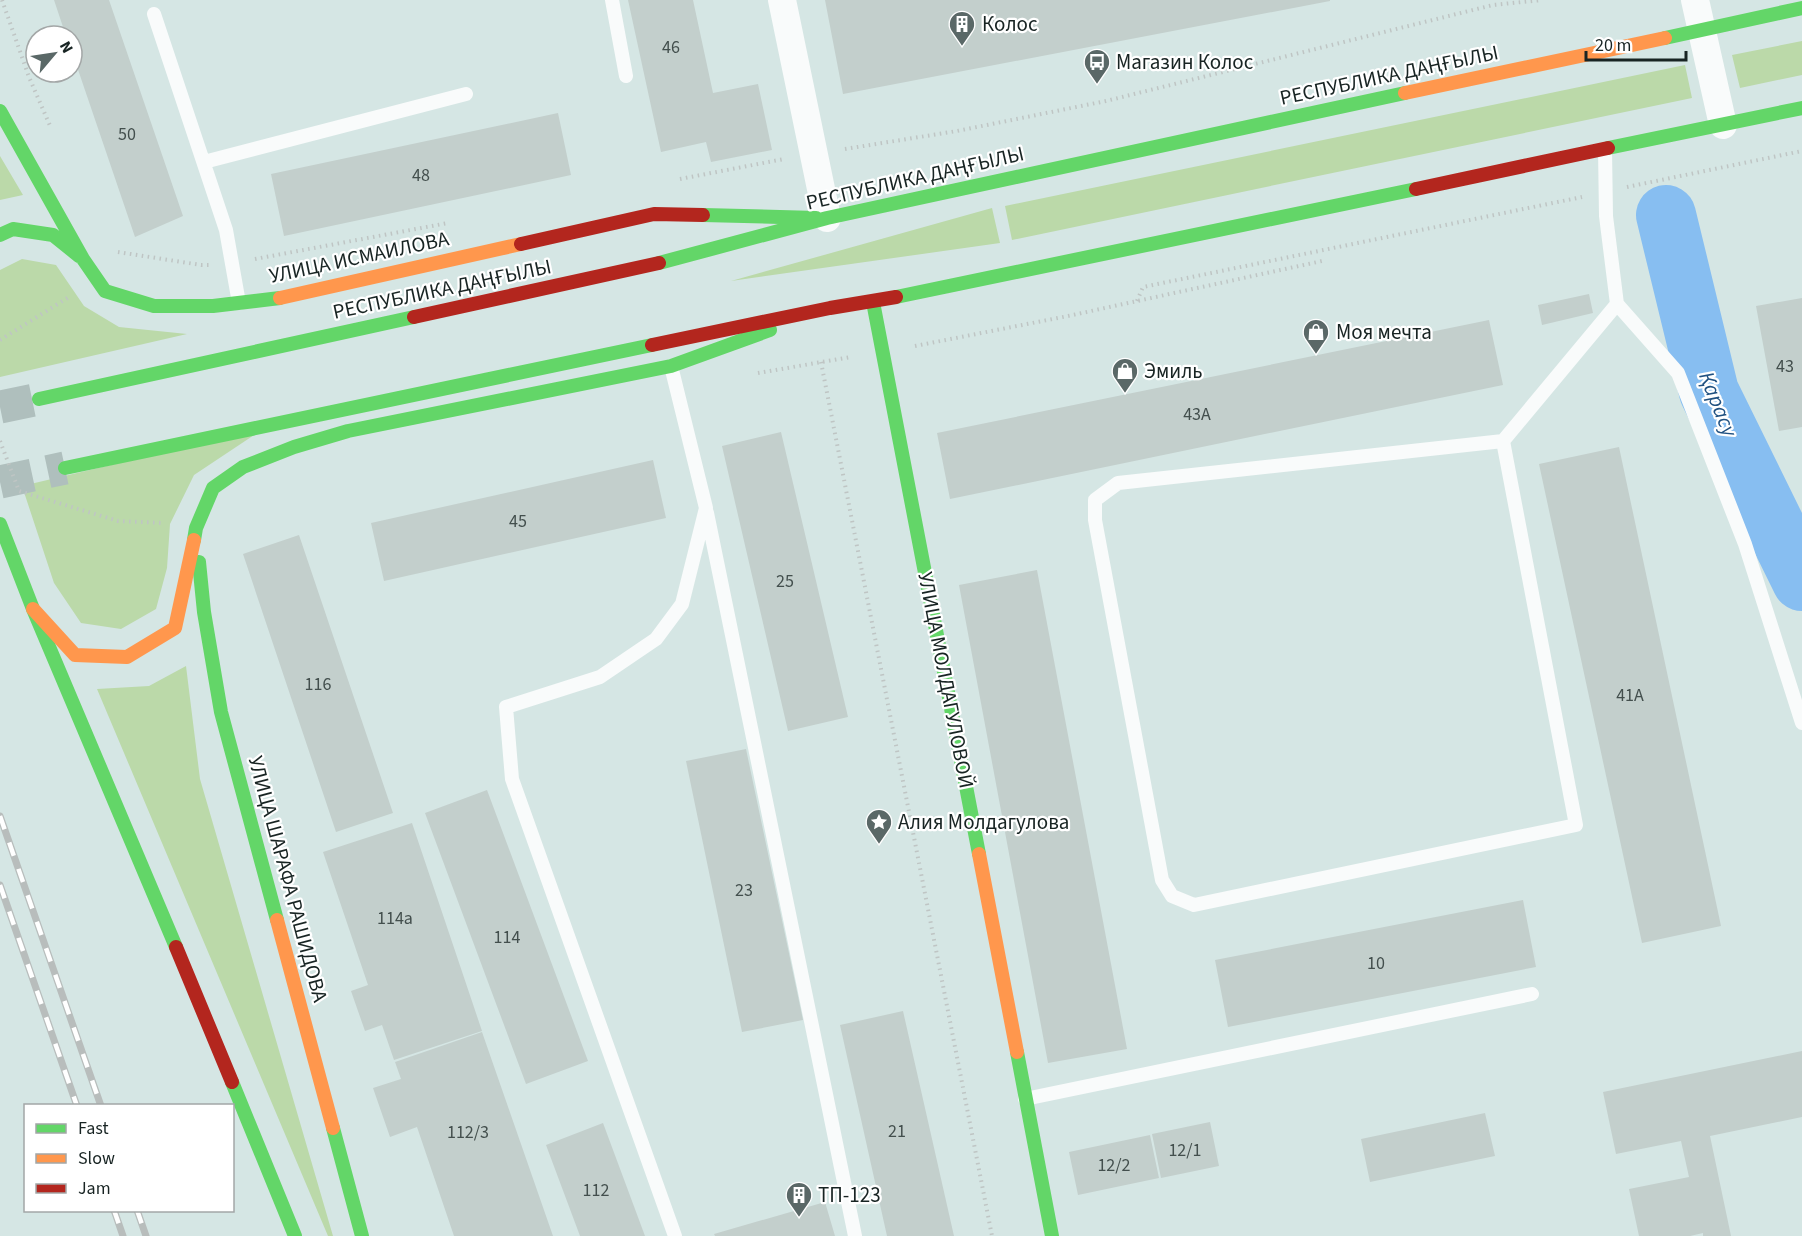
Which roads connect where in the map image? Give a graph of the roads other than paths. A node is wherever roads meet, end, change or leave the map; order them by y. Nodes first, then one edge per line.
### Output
1 (612, 0) edge
2 (782, 0) edge
3 (1695, 0) edge
4 (1802, 8) edge
5 (154, 14) dead end
6 (1701, 29) junction
7 (626, 76) dead end
8 (466, 94) dead end
9 (1802, 108) edge
10 (0, 111) edge
11 (1723, 125) junction
12 (1605, 149) junction
13 (204, 162) junction
14 (827, 218) junction
15 (0, 235) edge
16 (83, 259) junction
17 (873, 302) junction
18 (239, 303) junction
19 (1617, 304) junction
20 (830, 308) junction
21 (671, 366) junction
22 (39, 399) tunnel mouth
23 (1503, 441) junction
24 (65, 468) tunnel mouth
25 (706, 508) junction
26 (0, 524) edge
27 (196, 528) junction
28 (33, 609) junction
29 (1802, 723) edge
30 (1532, 994) dead end
31 (1026, 1099) junction
32 (295, 1236) edge
33 (362, 1236) edge
34 (675, 1236) edge
35 (855, 1236) edge
36 (1052, 1236) edge

1 - 7 lane
2 - 14 street
3 - 6 street
4 - 6 main road, РЕСПУБЛИКА ДАҢҒЫЛЫ
5 - 13 lane
6 - 11 street
6 - 14 main road, РЕСПУБЛИКА ДАҢҒЫЛЫ
8 - 13 lane
9 - 11 main road
10 - 16 main road, УЛИЦА ИСМАИЛОВА
11 - 12 main road
12 - 17 main road
12 - 19 lane
13 - 18 lane
14 - 18 main road, УЛИЦА ИСМАИЛОВА
14 - 22 main road, РЕСПУБЛИКА ДАҢҒЫЛЫ
15 - 16 main road
16 - 18 main road, УЛИЦА ИСМАИЛОВА
17 - 20 main road
17 - 31 main road, УЛИЦА МОЛДАГУЛОВОЙ
19 - 23 lane
19 - 29 lane
20 - 21 main road
20 - 24 main road
21 - 25 lane
21 - 27 main road
23 - 23 lane
25 - 34 lane
25 - 35 lane
26 - 28 main road
27 - 28 main road
27 - 33 main road, УЛИЦА ШАРАФА РАШИДОВА
28 - 32 main road
30 - 31 lane
31 - 36 main road, УЛИЦА МОЛДАГУЛОВОЙ

